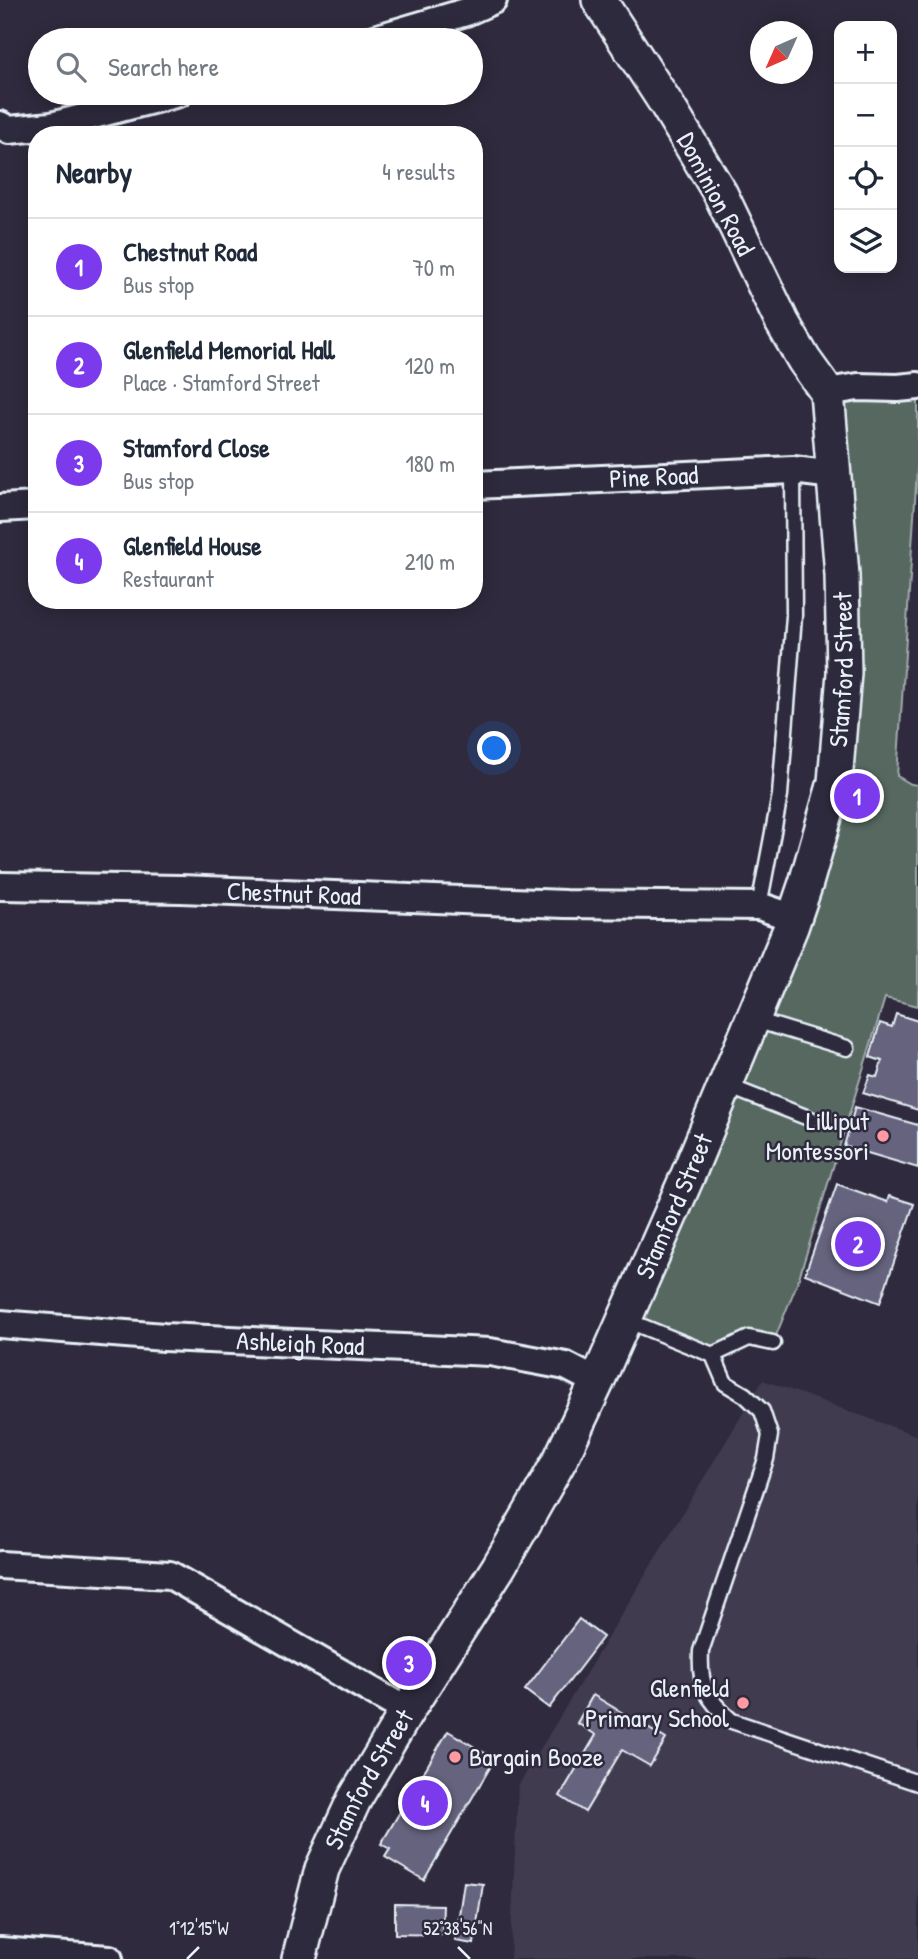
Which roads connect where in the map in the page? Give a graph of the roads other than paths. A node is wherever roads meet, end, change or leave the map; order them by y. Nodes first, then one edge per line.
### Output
1 (493, 0) edge
2 (599, 0) edge
3 (412, 28) edge
4 (132, 105) edge
5 (0, 125) edge
6 (51, 126) edge
7 (28, 128) edge
8 (918, 386) edge
9 (827, 392) junction
10 (793, 470) junction
11 (834, 475) junction
12 (483, 485) edge
13 (28, 506) edge
14 (0, 508) edge
15 (0, 886) edge
16 (759, 906) junction
17 (794, 918) junction
18 (752, 1019) junction
19 (847, 1048) dead end
20 (725, 1085) junction
21 (811, 1119) dead end
22 (626, 1320) junction
23 (0, 1324) edge
24 (774, 1343) dead end
25 (713, 1355) junction
26 (597, 1382) junction
27 (0, 1565) edge
28 (407, 1711) junction
29 (918, 1783) edge
30 (0, 1951) edge
31 (109, 1959) edge
32 (299, 1959) edge

1 - 3 street
2 - 9 street, Dominion Road
4 - 6 street
5 - 7 street
8 - 9 street
9 - 11 street, Stamford Street
10 - 11 street, Pine Road
10 - 12 street, Pine Road
10 - 16 lane
11 - 17 street, Stamford Street
13 - 14 street
15 - 16 street, Chestnut Road
16 - 17 street, Chestnut Road
17 - 18 street, Stamford Street
18 - 19 lane
18 - 20 street, Stamford Street
20 - 21 lane
20 - 22 street, Stamford Street
22 - 25 lane
22 - 26 street, Stamford Street
23 - 26 street, Ashleigh Road
24 - 25 lane
25 - 29 lane
26 - 28 street, Stamford Street
27 - 28 street
28 - 32 street, Stamford Street
30 - 31 street

